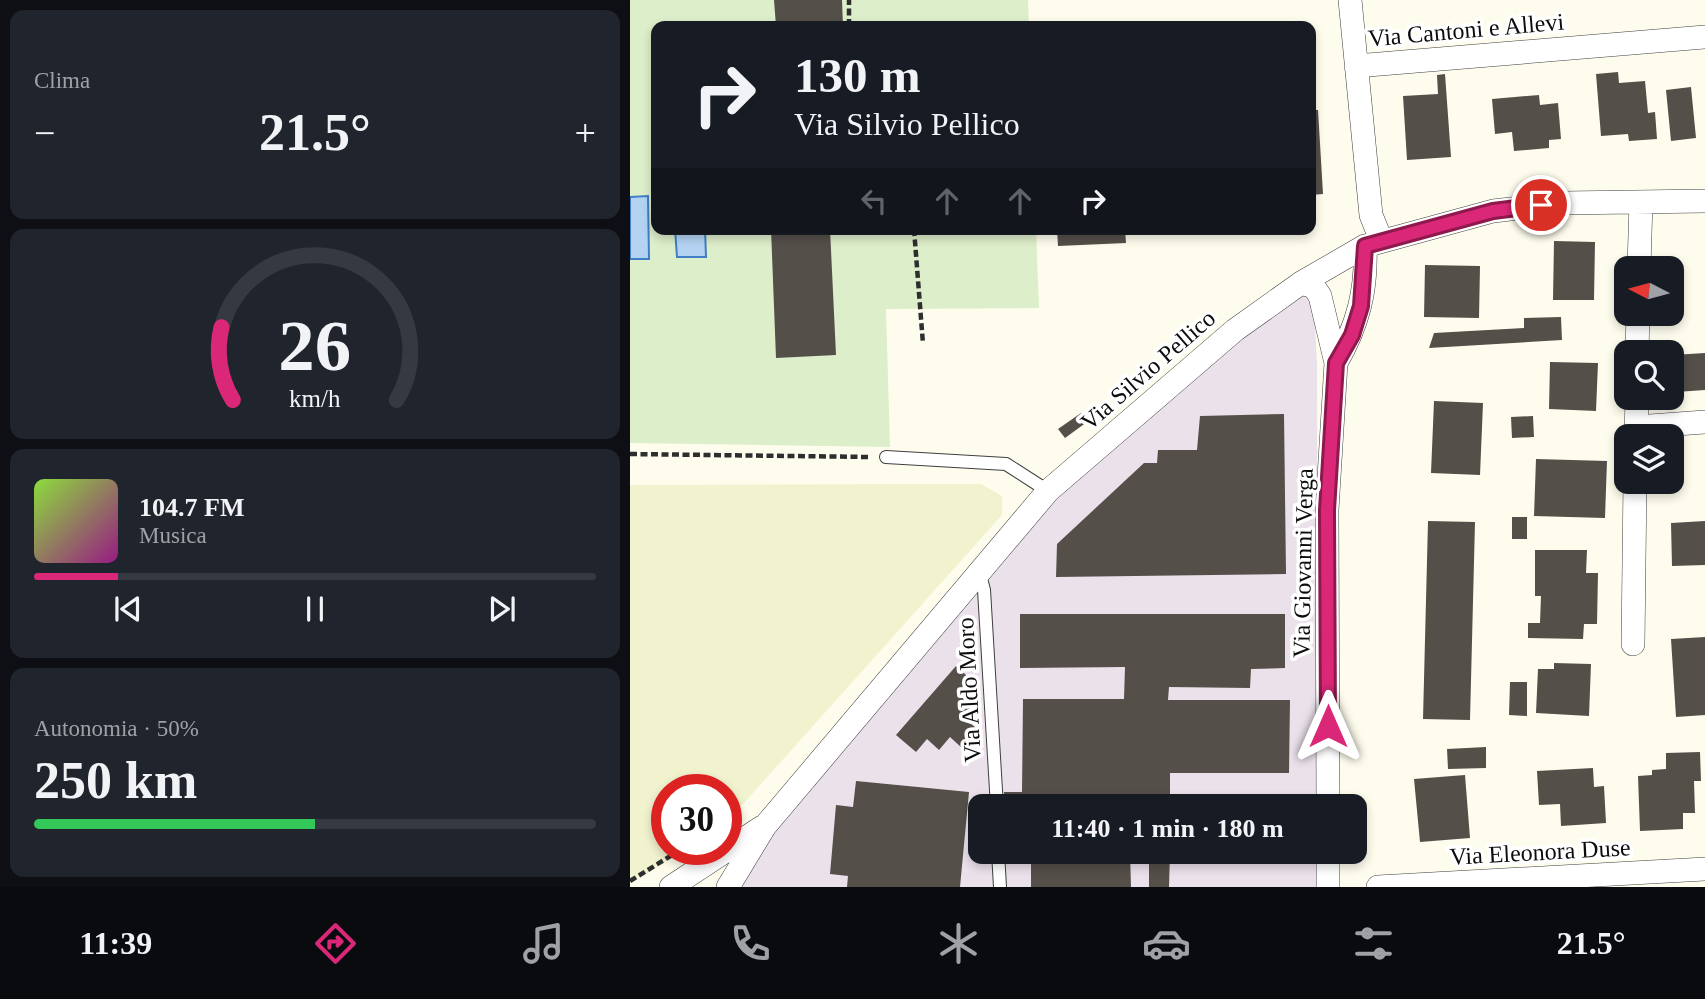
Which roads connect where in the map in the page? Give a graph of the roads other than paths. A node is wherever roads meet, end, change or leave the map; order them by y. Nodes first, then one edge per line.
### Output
1 (1350, 0) edge
2 (1705, 37) edge
3 (1356, 66) junction
4 (1705, 201) edge
5 (1641, 202) junction
6 (1373, 243) junction
7 (1639, 256) edge
8 (1301, 283) junction
9 (1336, 363) junction
10 (1705, 422) edge
11 (1684, 425) edge
12 (886, 457) road end
13 (1048, 491) junction
14 (1635, 494) edge
15 (979, 571) junction
16 (1633, 644) dead end
17 (996, 794) edge
18 (1328, 794) edge
19 (765, 826) junction
20 (999, 864) edge
21 (1328, 864) edge
22 (1705, 869) edge
23 (671, 887) edge
24 (728, 887) edge
25 (1000, 887) edge
26 (1328, 887) edge
27 (1378, 887) edge

1 - 3 street
2 - 3 street, Via Cantoni e Allevi
3 - 6 street
4 - 5 street, Via Silvio Pellico
5 - 6 street, Via Silvio Pellico
5 - 7 street
6 - 8 street, Via Silvio Pellico
6 - 9 street, Via Giovanni Verga
8 - 9 street, Via Giovanni Verga
8 - 13 street, Via Silvio Pellico
9 - 18 street, Via Giovanni Verga
10 - 11 street
12 - 13 lane
13 - 15 street, Via Silvio Pellico
14 - 16 street
15 - 17 lane, Via Aldo Moro
15 - 19 street, Via Silvio Pellico
19 - 23 street, Via Silvio Pellico
19 - 24 street, Via Silvio Pellico
20 - 25 lane
21 - 26 street
22 - 27 street, Via Eleonora Duse

